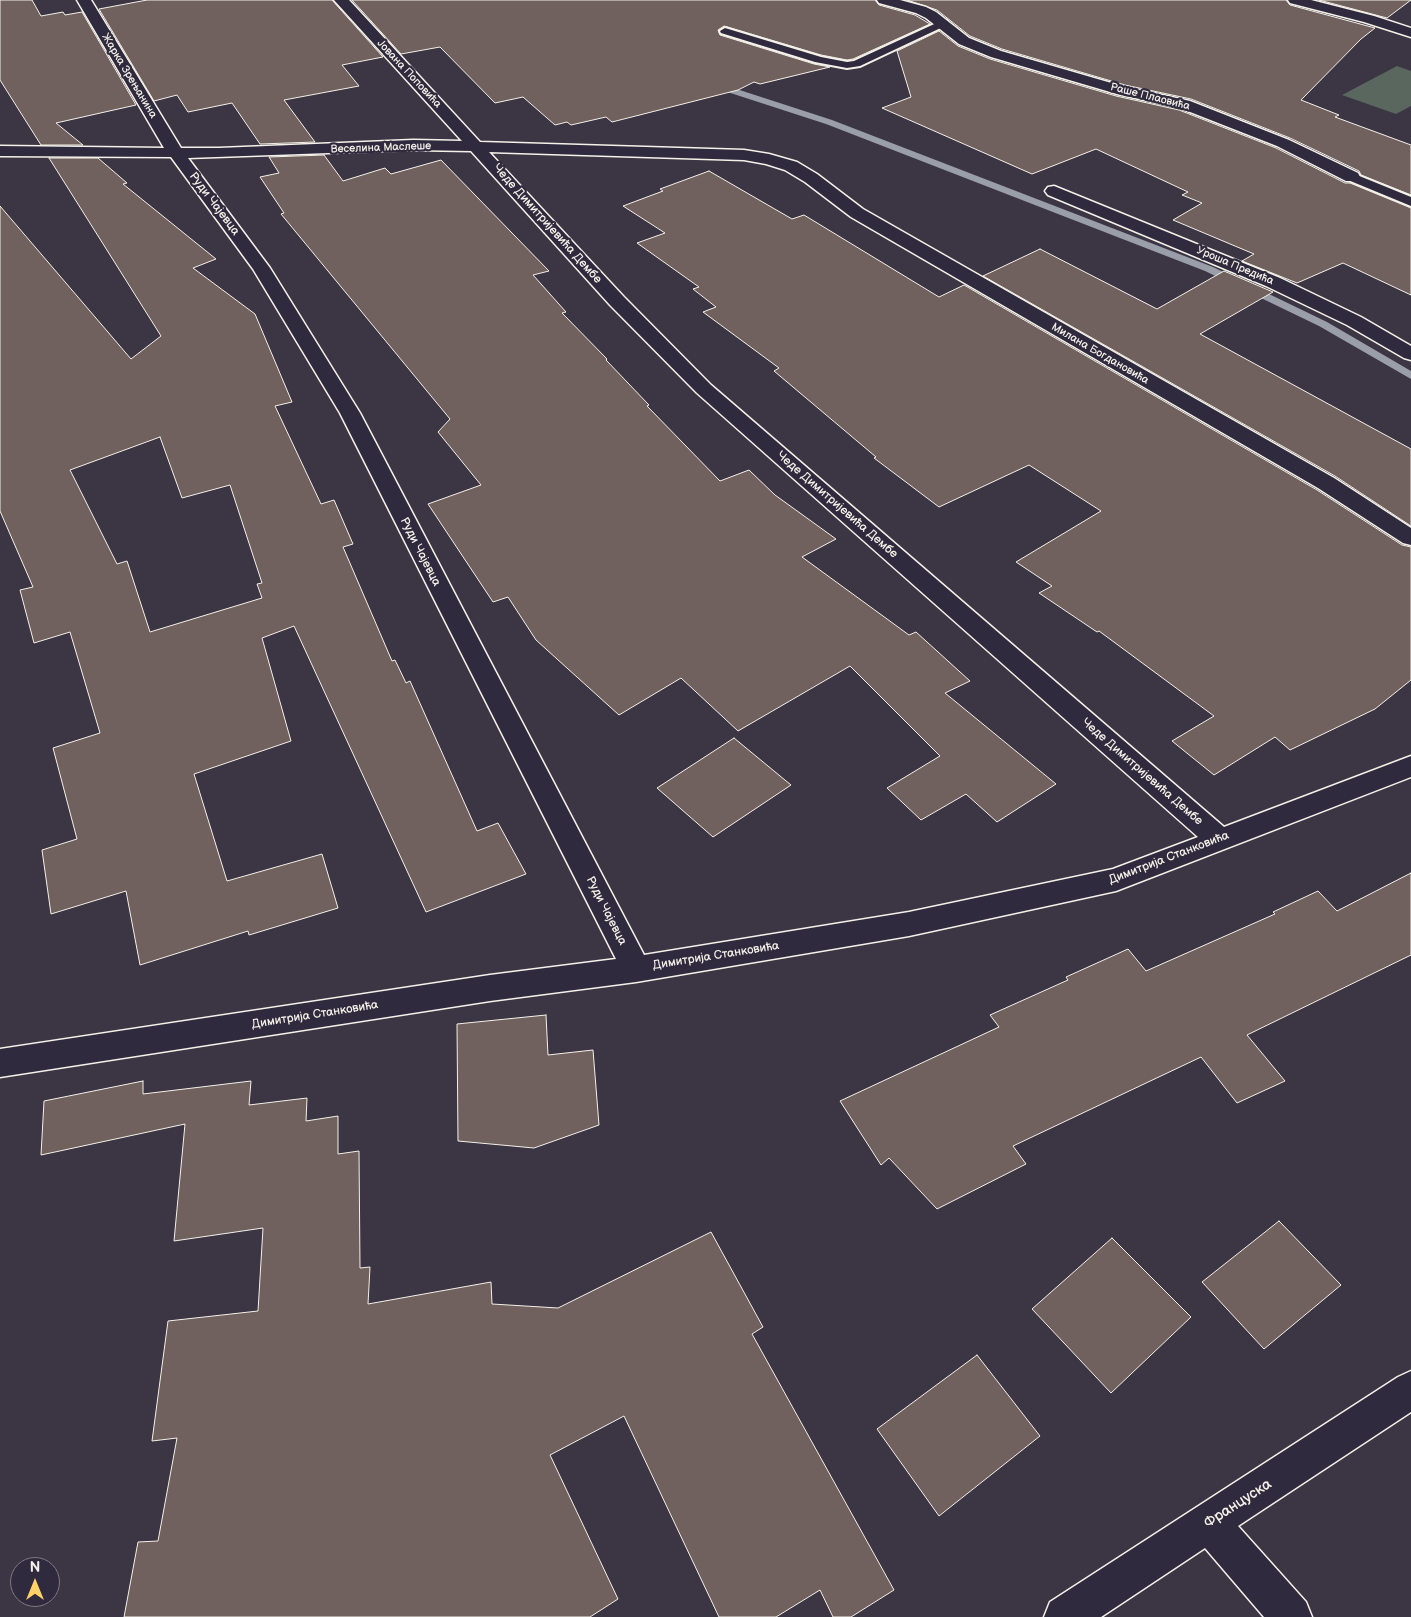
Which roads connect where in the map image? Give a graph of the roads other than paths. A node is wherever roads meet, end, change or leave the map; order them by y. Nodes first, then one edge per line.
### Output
1 (84, 0) edge
2 (341, 0) edge
3 (884, 0) edge
4 (1295, 0) edge
5 (942, 23) junction
6 (725, 31) dead end
7 (1411, 33) edge
8 (478, 148) junction
9 (0, 152) edge
10 (175, 152) junction
11 (791, 166) joint
12 (1352, 177) joint
13 (1054, 191) dead end
14 (1411, 202) edge
15 (1411, 354) edge
16 (1411, 538) edge
17 (1411, 766) edge
18 (1219, 839) junction
19 (636, 969) junction
20 (0, 1063) edge
21 (1411, 1390) edge
22 (1209, 1523) junction
23 (1065, 1617) edge
24 (1291, 1617) edge

1 - 10 street, Жарка Зрењанина
2 - 8 street, Јована Поповића
3 - 5 street, Раше Плаовића
4 - 7 street
5 - 6 lane
5 - 12 street, Раше Плаовића
8 - 10 street, Веселина Маслеше
8 - 11 street, Веселина Маслеше
8 - 18 street, Чеде Димитријевића Дембе
9 - 10 street, Веселина Маслеше
10 - 19 street, Руди Чајевца
11 - 16 street, Милана Богдановића
12 - 14 lane, Раше Плаовића
13 - 15 street, Уроша Предића
17 - 18 street, Димитрија Станковића
18 - 19 street, Димитрија Станковића
19 - 20 street, Димитрија Станковића
21 - 22 street, Француска
22 - 23 street, Француска
22 - 24 street

